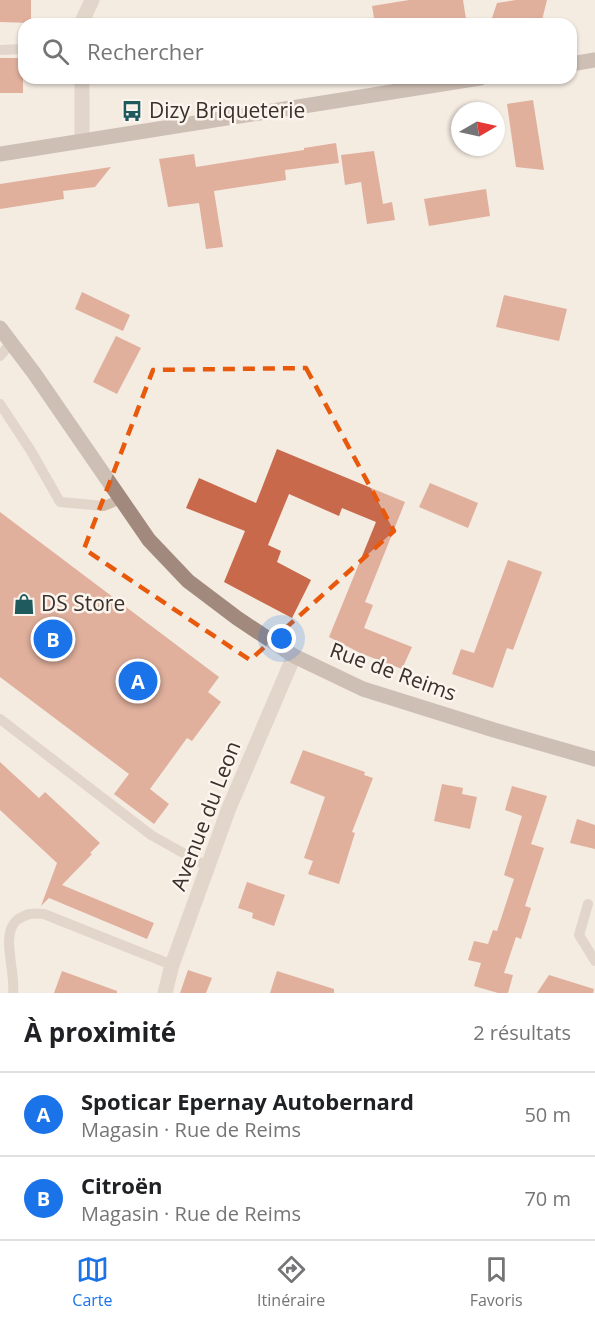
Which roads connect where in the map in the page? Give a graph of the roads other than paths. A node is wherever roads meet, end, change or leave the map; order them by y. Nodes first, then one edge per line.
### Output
1 (92, 0) edge
2 (84, 18) edge
3 (0, 50) edge
4 (18, 50) edge
5 (595, 60) edge
6 (577, 63) edge
7 (82, 84) edge
8 (442, 84) edge
9 (82, 141) junction
10 (0, 154) edge
11 (0, 328) edge
12 (12, 342) junction
13 (0, 356) edge
14 (0, 404) edge
15 (121, 499) junction
16 (294, 656) junction
17 (0, 719) edge
18 (595, 759) edge
19 (207, 867) junction
20 (588, 904) dead end
21 (595, 961) edge
22 (172, 965) junction
23 (12, 993) edge
24 (165, 993) edge

1 - 2 street
3 - 4 lane
5 - 6 main road
7 - 9 street
8 - 9 main road
9 - 10 main road
11 - 12 main road, Rue de Reims
12 - 13 lane
12 - 15 main road, Rue de Reims
14 - 15 lane
15 - 16 main road, Rue de Reims
16 - 18 main road, Rue de Reims
16 - 19 street, Avenue du Leon
17 - 19 lane
19 - 22 street, Avenue du Leon
20 - 21 lane
22 - 23 lane
22 - 24 street, Avenue du Leon

